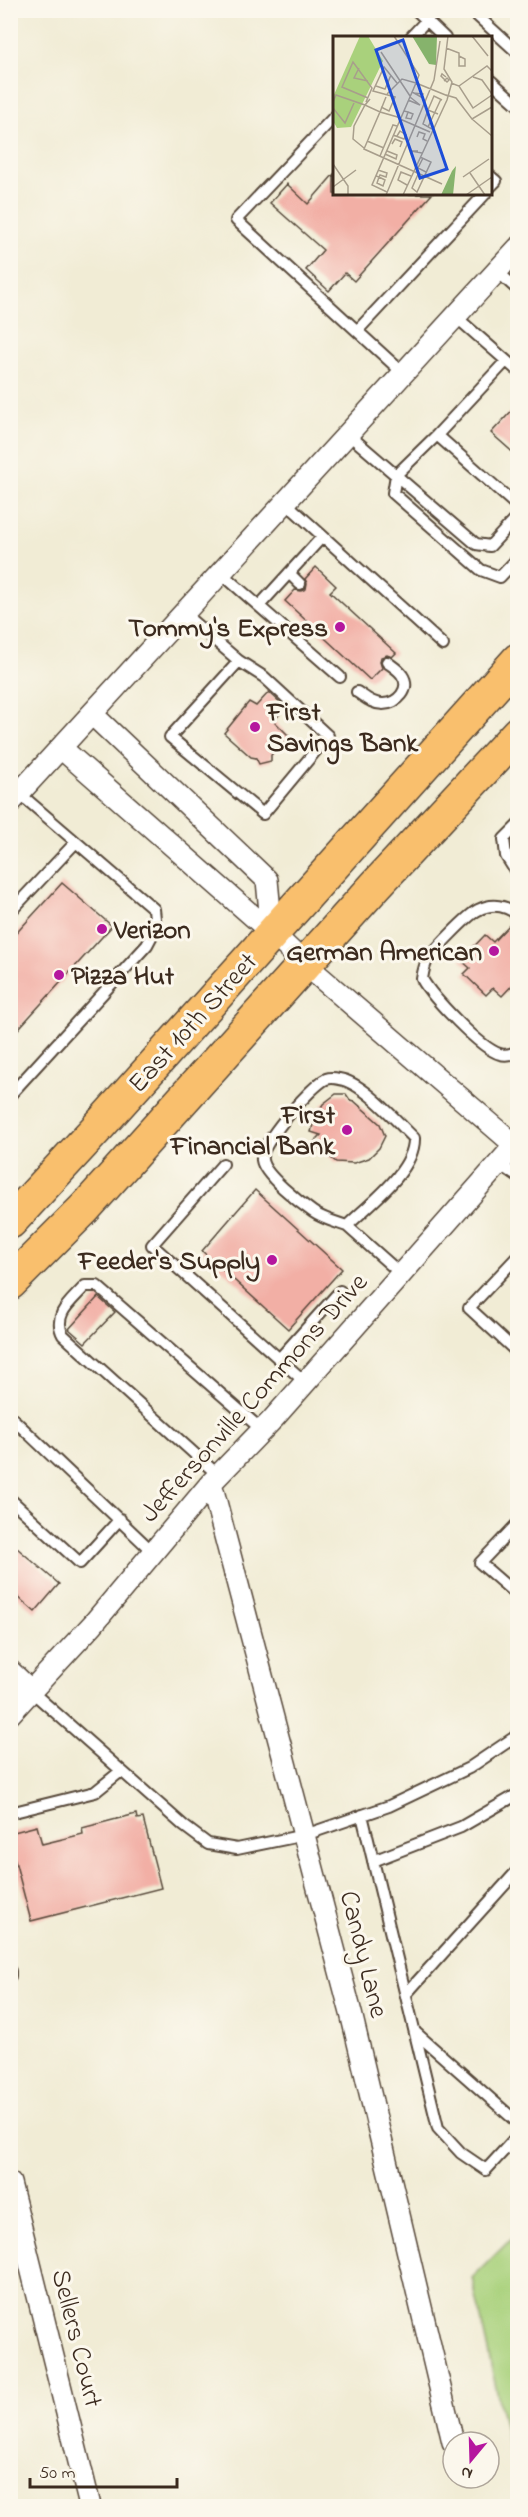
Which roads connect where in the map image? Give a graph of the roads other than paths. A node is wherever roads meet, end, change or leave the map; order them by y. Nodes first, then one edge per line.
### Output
1 (416, 10) edge
2 (436, 10) edge
3 (471, 10) edge
4 (427, 20) junction
5 (412, 36) edge
6 (443, 36) edge
7 (518, 52) edge
8 (492, 82) edge
9 (518, 105) edge
10 (333, 118) edge
11 (484, 195) edge
12 (518, 248) edge
13 (497, 271) junction
14 (518, 290) edge
15 (455, 316) junction
16 (357, 331) junction
17 (506, 361) junction
18 (518, 371) edge
19 (403, 373) junction
20 (348, 434) junction
21 (437, 435) junction
22 (396, 475) junction
23 (285, 502) junction
24 (322, 537) junction
25 (518, 558) edge
26 (221, 573) junction
27 (289, 573) junction
28 (300, 584) dead end
29 (259, 606) junction
30 (183, 614) junction
31 (443, 645) dead end
32 (518, 660) edge
33 (239, 661) junction
34 (387, 662) dead end
35 (340, 677) dead end
36 (357, 692) dead end
37 (92, 714) junction
38 (518, 733) edge
39 (61, 748) junction
40 (15, 798) edge
41 (518, 825) edge
42 (76, 842) junction
43 (518, 875) edge
44 (10, 912) edge
45 (518, 915) edge
46 (272, 933) junction
47 (305, 964) junction
48 (518, 1050) edge
49 (10, 1095) edge
50 (516, 1143) edge
51 (223, 1164) dead end
52 (499, 1164) junction
53 (518, 1177) edge
54 (10, 1222) edge
55 (347, 1226) junction
56 (518, 1256) edge
57 (401, 1274) junction
58 (10, 1283) edge
59 (340, 1291) dead end
60 (518, 1353) edge
61 (279, 1359) junction
62 (305, 1382) junction
63 (10, 1422) edge
64 (262, 1430) junction
65 (215, 1479) junction
66 (10, 1499) edge
67 (120, 1519) junction
68 (518, 1523) edge
69 (153, 1552) junction
70 (518, 1596) edge
71 (10, 1671) edge
72 (31, 1691) junction
73 (10, 1714) edge
74 (518, 1735) edge
75 (121, 1771) junction
76 (518, 1794) edge
77 (10, 1812) edge
78 (362, 1815) junction
79 (305, 1835) junction
80 (373, 1861) junction
81 (518, 1870) edge
82 (10, 1971) edge
83 (10, 1976) edge
84 (406, 1994) junction
85 (415, 2032) junction
86 (518, 2123) edge
87 (518, 2135) edge
88 (10, 2182) edge
89 (450, 2430) edge
90 (90, 2506) edge

1 - 4 lane
2 - 4 lane
3 - 7 lane
4 - 5 lane
4 - 6 lane
8 - 9 lane
10 - 16 lane
11 - 16 lane
12 - 13 street
13 - 14 lane
13 - 15 street
15 - 17 lane
15 - 19 street
16 - 19 lane
17 - 18 lane
17 - 21 lane
19 - 20 street
20 - 22 lane
20 - 23 street
21 - 22 lane
21 - 22 lane
22 - 25 lane
23 - 24 lane
23 - 26 street
24 - 27 lane
24 - 31 lane
26 - 29 lane
26 - 30 street
27 - 28 lane
27 - 29 lane
29 - 35 lane
30 - 33 lane
30 - 37 street
32 - 46 main road, East 10th Street
33 - 33 lane
34 - 36 lane
37 - 39 street
37 - 46 street
38 - 47 main road, East 10th Street
39 - 40 street
39 - 46 street
40 - 42 lane
41 - 43 lane
42 - 44 lane
42 - 49 lane
45 - 48 lane
46 - 47 street
46 - 54 main road, East 10th Street
47 - 50 street
47 - 58 main road, East 10th Street
50 - 52 street, Jeffersonville Commons Drive
51 - 61 lane
52 - 53 lane
52 - 57 street, Jeffersonville Commons Drive
55 - 55 lane
55 - 57 lane
56 - 60 lane
57 - 62 street, Jeffersonville Commons Drive
59 - 61 lane
61 - 62 lane
62 - 64 street, Jeffersonville Commons Drive
63 - 67 lane
64 - 65 street, Jeffersonville Commons Drive
64 - 65 lane
65 - 69 street, Jeffersonville Commons Drive
65 - 79 street, Candy Lane
66 - 67 lane
67 - 69 lane
68 - 70 lane
69 - 72 street, Jeffersonville Commons Drive
71 - 72 street
72 - 73 street
72 - 75 lane
74 - 78 lane
75 - 77 lane
75 - 79 lane
76 - 80 lane
78 - 79 lane
78 - 80 lane
79 - 89 street, Candy Lane
80 - 84 lane
81 - 84 lane
82 - 83 lane
84 - 85 lane
85 - 86 lane
85 - 87 lane
88 - 90 street, Sellers Court

